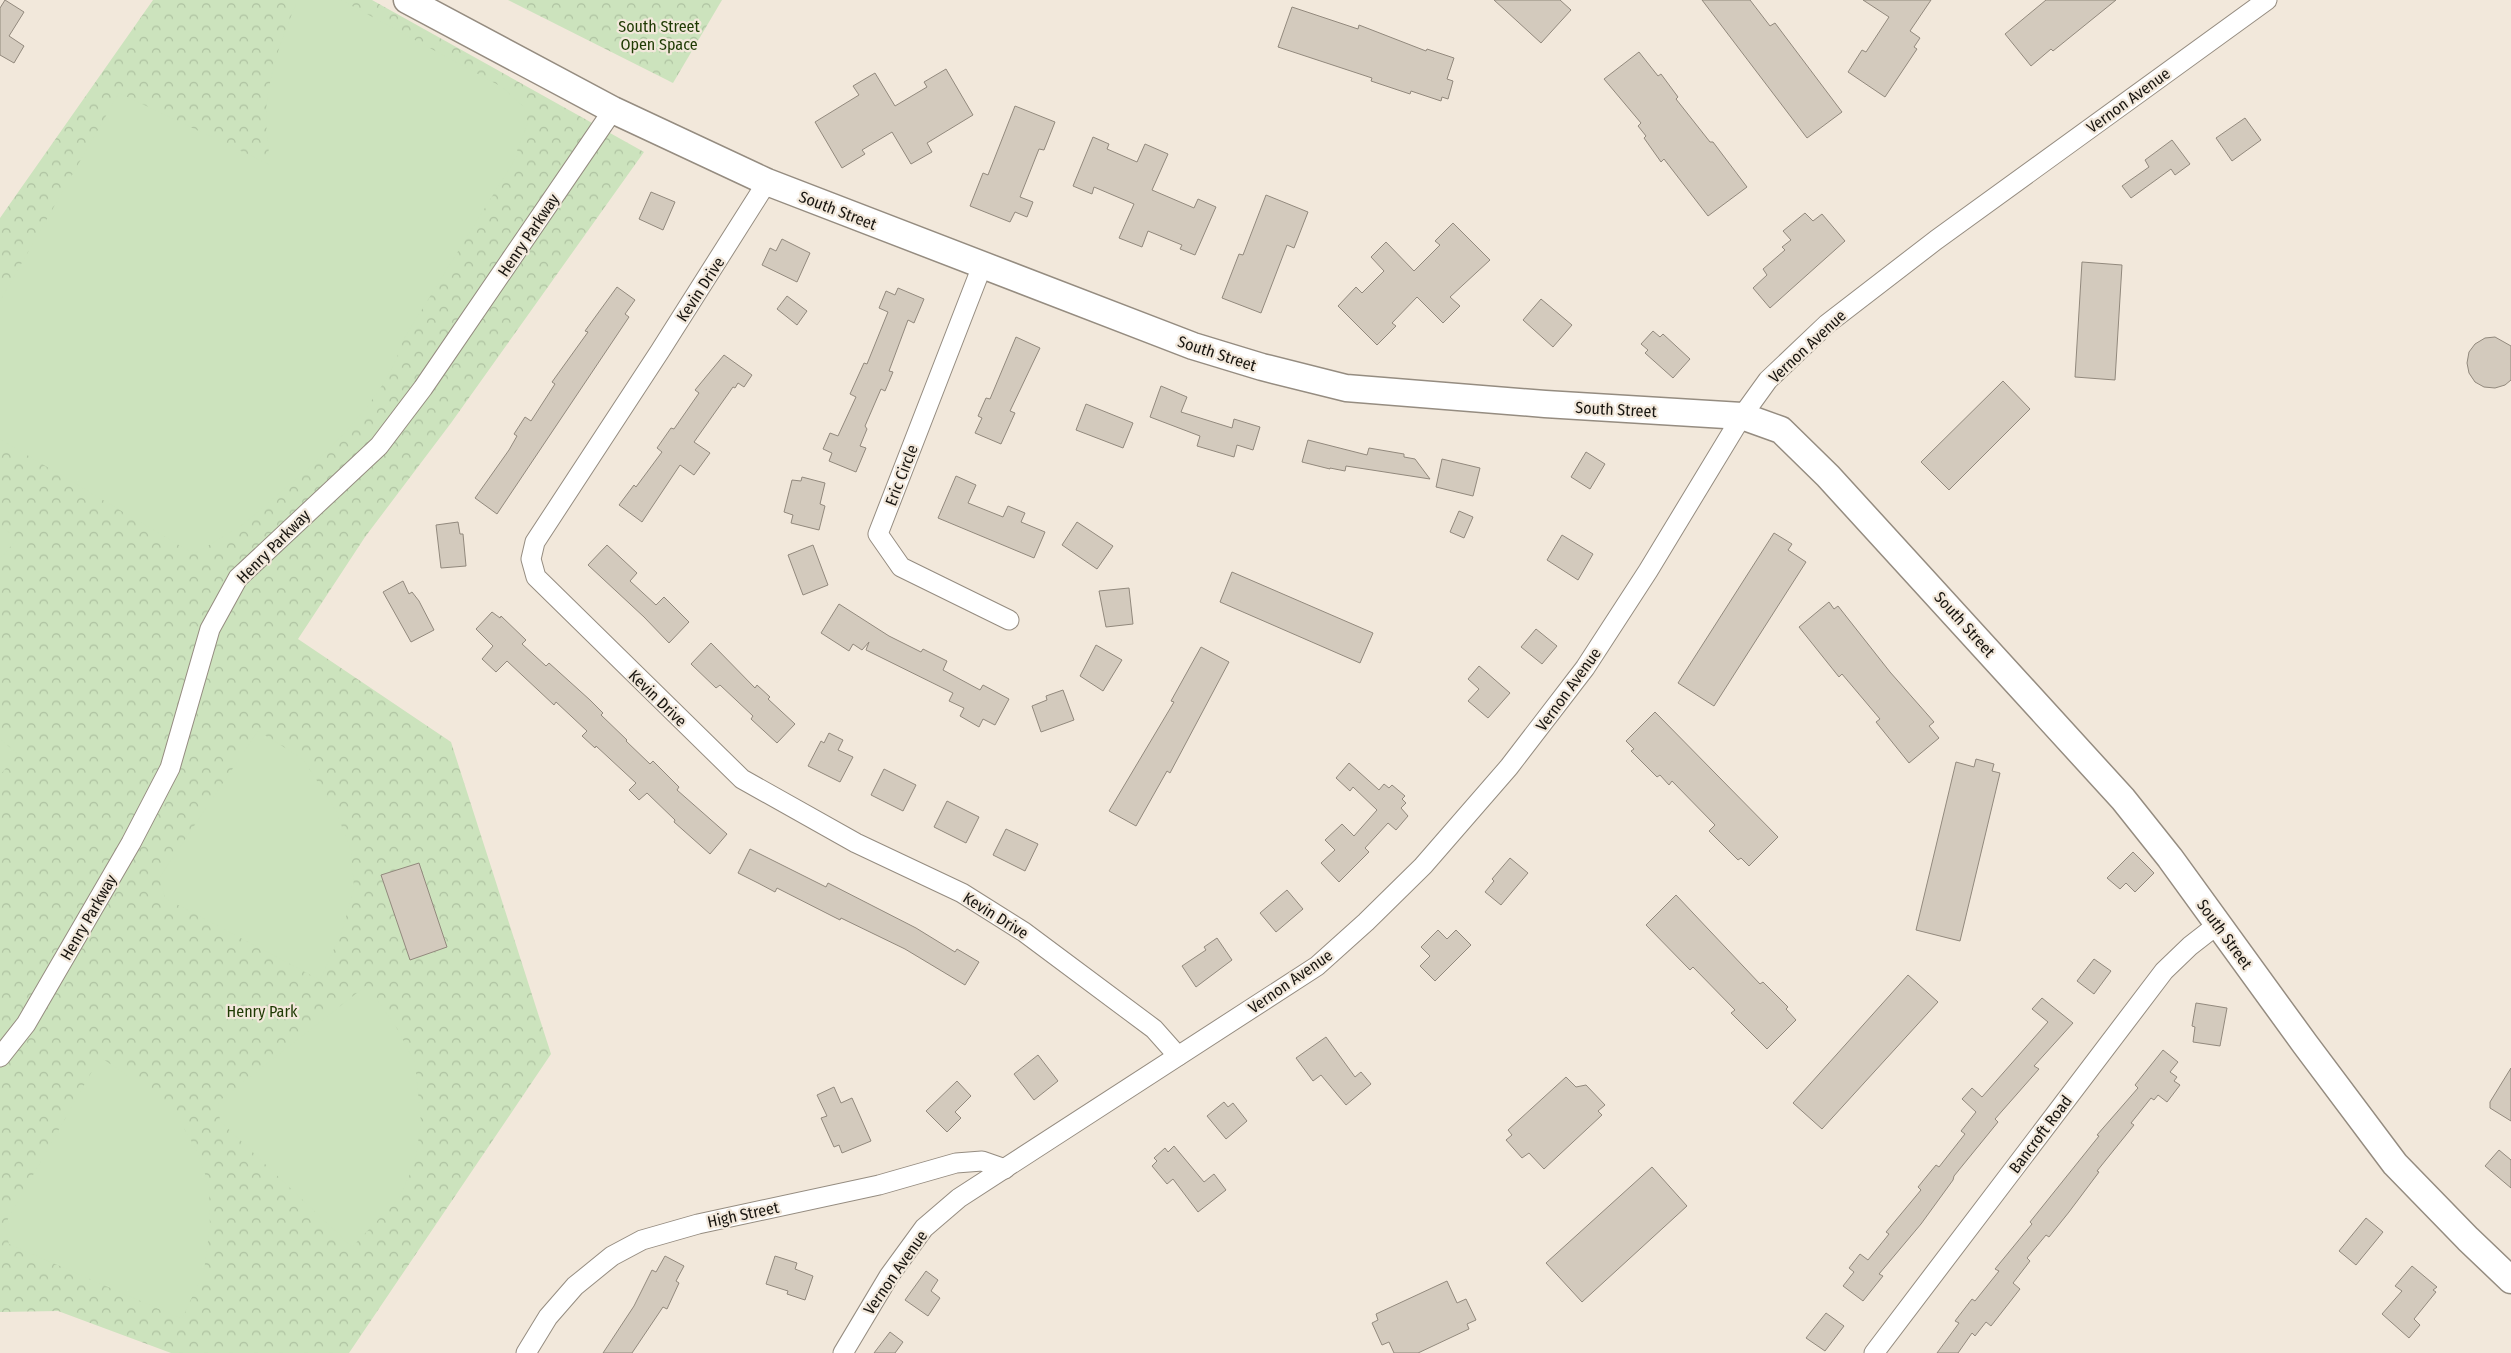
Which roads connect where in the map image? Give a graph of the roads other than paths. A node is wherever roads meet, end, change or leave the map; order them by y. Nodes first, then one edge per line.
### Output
1 (407, 0) edge
2 (2267, 0) edge
3 (614, 110) junction
4 (767, 182) junction
5 (982, 266) junction
6 (1742, 416) junction
7 (1009, 620) dead end
8 (2217, 925) junction
9 (1178, 1056) junction
10 (0, 1057) edge
11 (1005, 1169) junction
12 (2511, 1280) edge
13 (526, 1353) edge
14 (843, 1353) edge
15 (1874, 1353) edge

1 - 3 street, South Street
2 - 6 street, Vernon Avenue
3 - 4 street, South Street
3 - 10 street, Henry Parkway
4 - 5 street, South Street
4 - 9 street, Kevin Drive
5 - 6 street, South Street
5 - 7 street, Eric Circle
6 - 8 street, South Street
6 - 9 street, Vernon Avenue
8 - 12 street, South Street
8 - 15 street, Bancroft Road
9 - 11 street, Vernon Avenue
11 - 13 street, High Street
11 - 14 street, Vernon Avenue

